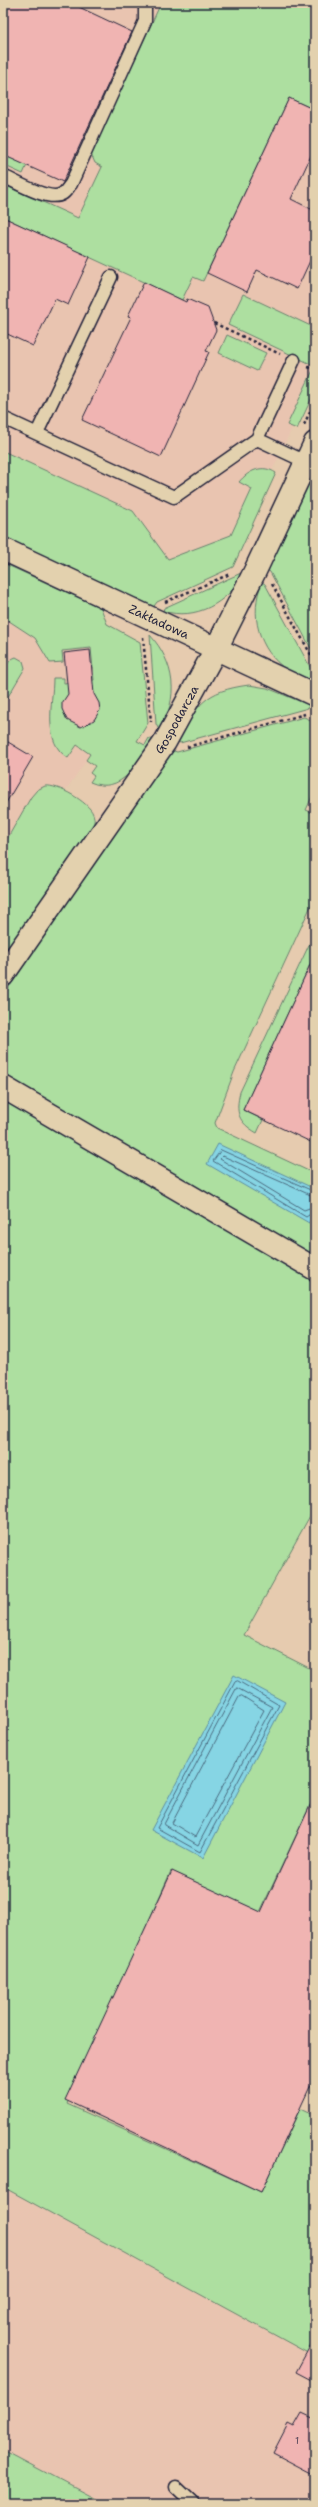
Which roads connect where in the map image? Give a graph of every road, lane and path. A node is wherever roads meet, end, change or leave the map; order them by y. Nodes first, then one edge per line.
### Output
1 (145, 3) edge
2 (3, 176) edge
3 (110, 277) dead end
4 (214, 323) dead end
5 (294, 360) junction
6 (314, 369) dead end
7 (3, 418) edge
8 (37, 433) junction
9 (257, 439) junction
10 (310, 452) edge
11 (3, 549) edge
12 (255, 571) junction
13 (216, 649) junction
14 (315, 662) edge
15 (315, 695) edge
16 (3, 975) edge
17 (3, 1087) edge
18 (315, 1269) edge
19 (176, 2487) dead end
20 (194, 2504) edge

1 - 2 lane
3 - 8 lane
4 - 5 path
5 - 6 path
5 - 9 lane
7 - 8 lane
8 - 9 lane
9 - 10 lane
10 - 12 street, Gospodarcza
11 - 13 street, Zakładowa
12 - 13 street, Gospodarcza
12 - 14 path
13 - 15 street, Zakładowa
13 - 16 street, Gospodarcza
17 - 18 street
19 - 20 lane

